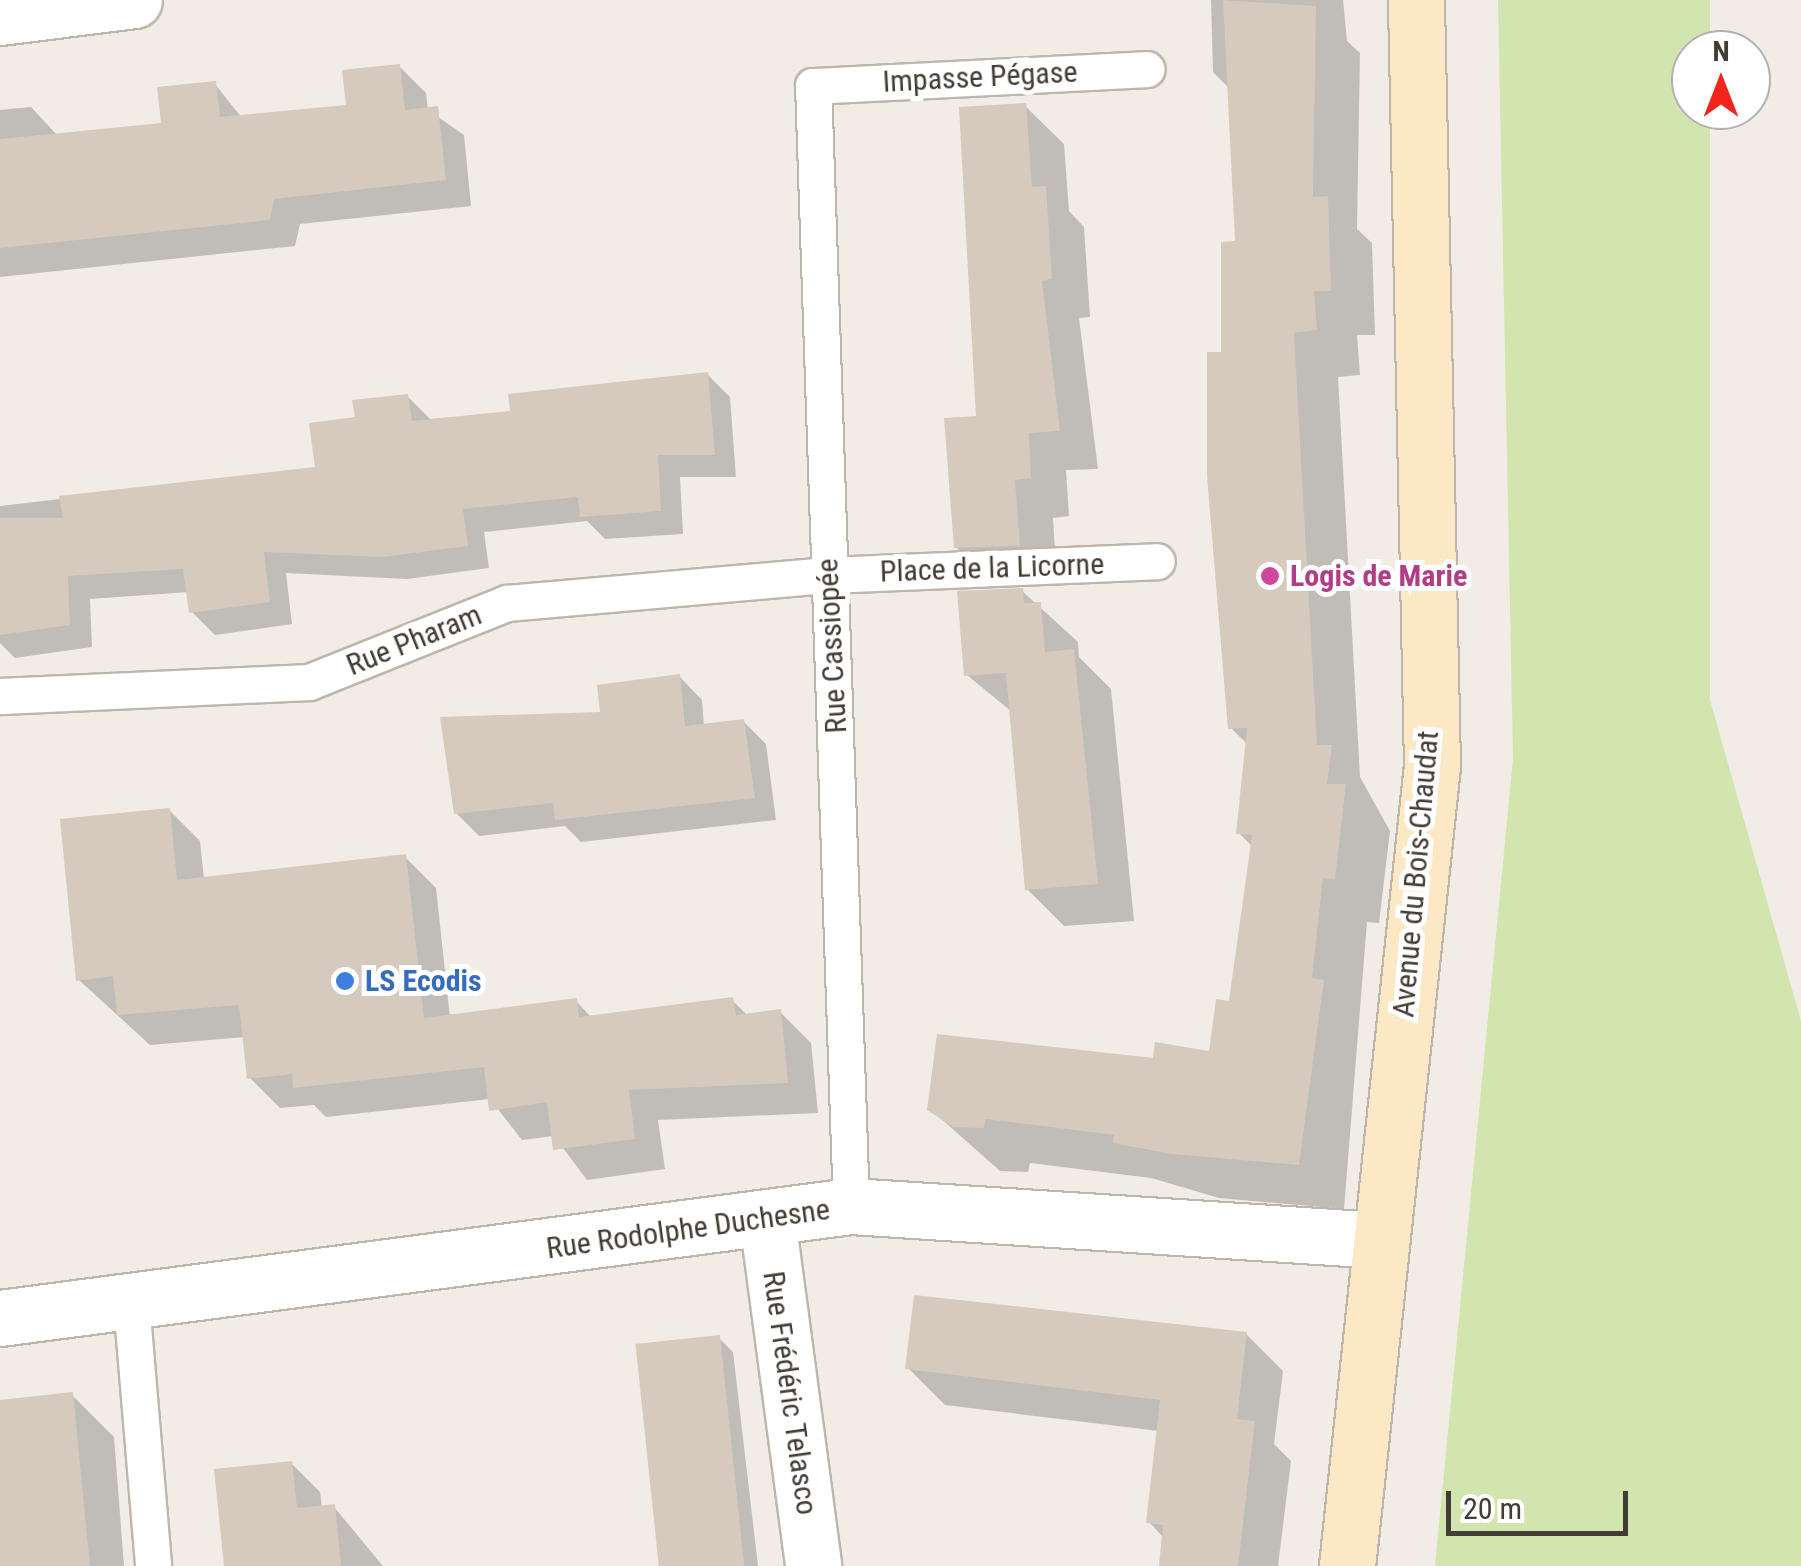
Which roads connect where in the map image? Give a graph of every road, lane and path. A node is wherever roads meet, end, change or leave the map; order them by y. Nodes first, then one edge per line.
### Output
1 (134, 0) edge
2 (1416, 0) edge
3 (0, 16) edge
4 (1147, 69) dead end
5 (814, 86) joint
6 (1157, 561) dead end
7 (828, 575) junction
8 (0, 696) edge
9 (851, 1206) junction
10 (767, 1219) junction
11 (1379, 1240) junction
12 (131, 1302) junction
13 (0, 1318) edge
14 (154, 1566) edge
15 (813, 1566) edge
16 (1347, 1566) edge

1 - 3 street
2 - 11 street, Avenue du Bois-Chaudat
4 - 5 lane, Impasse Pégase
5 - 7 lane, Rue Cassiopée
6 - 7 lane, Place de la Licorne
7 - 8 lane, Rue Pharam
7 - 9 lane, Rue Cassiopée
9 - 10 street, Rue Rodolphe Duchesne
9 - 11 street, Rue Rodolphe Duchesne
10 - 12 street, Rue Rodolphe Duchesne
10 - 15 street, Rue Frédéric Telasco
11 - 16 street, Avenue du Bois-Chaudat
12 - 13 street, Rue Rodolphe Duchesne
12 - 14 lane

